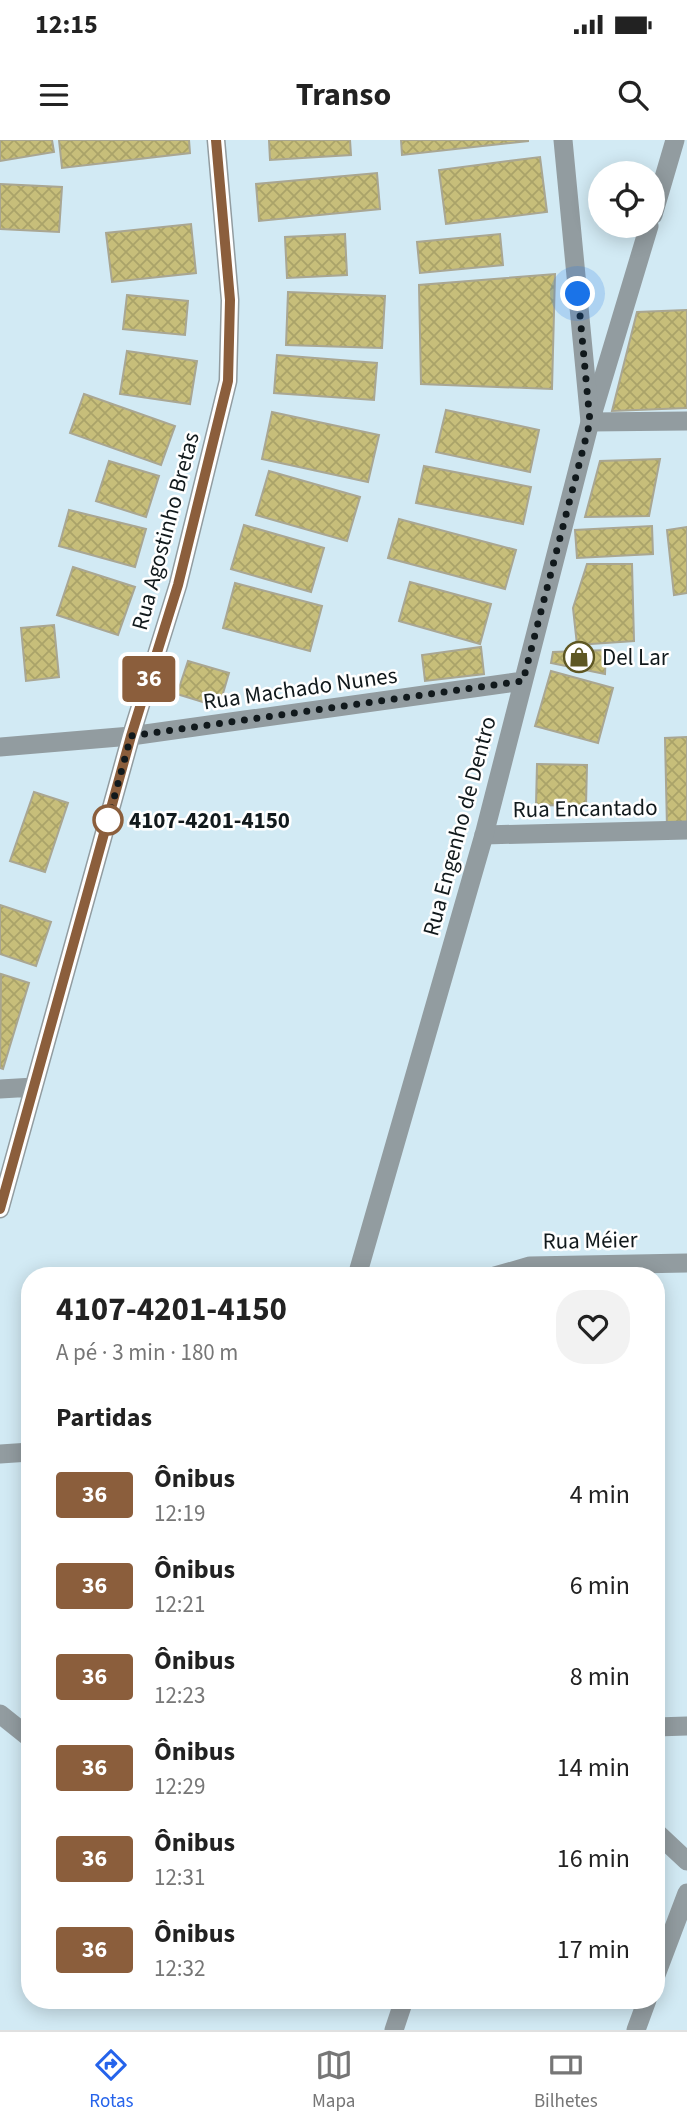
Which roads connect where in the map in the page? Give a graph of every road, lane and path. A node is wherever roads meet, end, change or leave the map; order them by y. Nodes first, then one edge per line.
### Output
1 (216, 140) edge
2 (563, 140) edge
3 (675, 140) edge
4 (665, 174) edge
5 (645, 238) edge
6 (687, 421) edge
7 (590, 422) junction
8 (523, 681) junction
9 (131, 736) junction
10 (0, 747) edge
11 (687, 830) edge
12 (484, 835) junction
13 (34, 1087) junction
14 (0, 1089) edge
15 (0, 1209) edge
16 (687, 1263) edge
17 (359, 1267) edge
18 (526, 1267) edge
19 (21, 1453) edge
20 (0, 1454) edge
21 (0, 1714) edge
22 (665, 1727) edge
23 (687, 1727) edge
24 (21, 1731) edge
25 (665, 1840) edge
26 (687, 1861) edge
27 (687, 1893) edge
28 (665, 1951) edge
29 (401, 2009) edge
30 (644, 2009) edge
31 (394, 2030) edge
32 (636, 2030) edge

1 - 9 street, Rua Agostinho Bretas
2 - 7 street
3 - 4 street
5 - 7 street, Rua Engenho de Dentro
6 - 7 street
7 - 8 street, Rua Engenho de Dentro
8 - 9 street, Rua Machado Nunes
8 - 12 street, Rua Engenho de Dentro
9 - 10 street, Rua Machado Nunes
9 - 13 street, Rua Agostinho Bretas
11 - 12 street, Rua Encantado
12 - 17 street, Rua Engenho de Dentro
13 - 14 street
13 - 15 street, Rua Agostinho Bretas
16 - 18 street, Rua Méier
19 - 20 street
21 - 24 street
22 - 23 street
25 - 26 street
27 - 28 street
29 - 31 street
30 - 32 street

